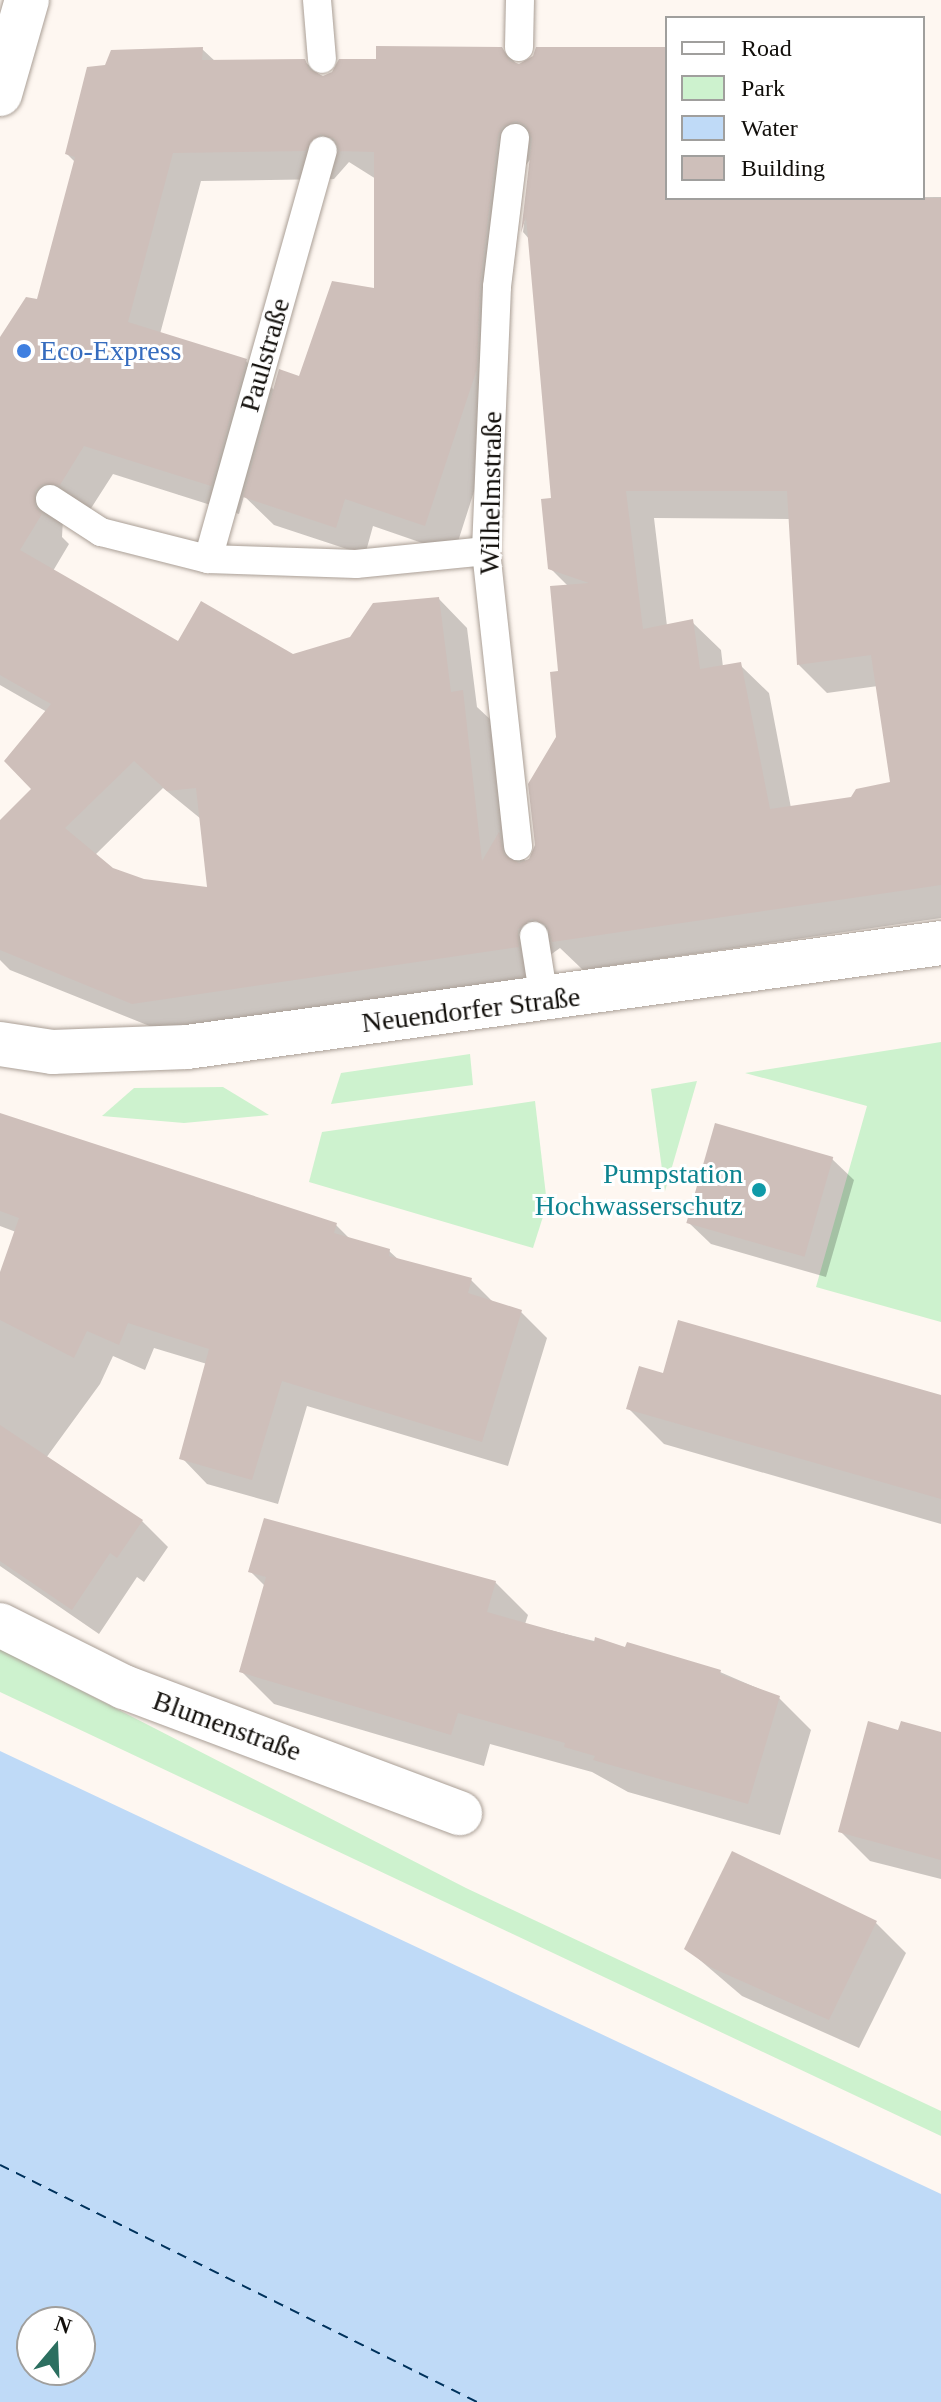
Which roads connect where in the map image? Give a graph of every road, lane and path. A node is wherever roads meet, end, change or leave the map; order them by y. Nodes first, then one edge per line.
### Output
1 (27, 0) edge
2 (317, 0) edge
3 (520, 0) edge
4 (519, 47) dead end
5 (322, 59) dead end
6 (0, 94) edge
7 (515, 138) dead end
8 (323, 151) dead end
9 (50, 499) dead end
10 (486, 551) junction
11 (208, 559) junction
12 (518, 846) dead end
13 (534, 936) dead end
14 (941, 943) edge
15 (544, 999) junction
16 (0, 1044) edge
17 (0, 1625) edge
18 (460, 1813) dead end

1 - 6 street
2 - 5 lane
3 - 4 lane
7 - 10 lane, Wilhelmstraße
8 - 11 lane, Paulstraße
9 - 11 lane
10 - 11 lane
10 - 12 lane, Wilhelmstraße
13 - 15 lane
14 - 15 street, Neuendorfer Straße
15 - 16 street, Neuendorfer Straße
17 - 18 street, Blumenstraße

